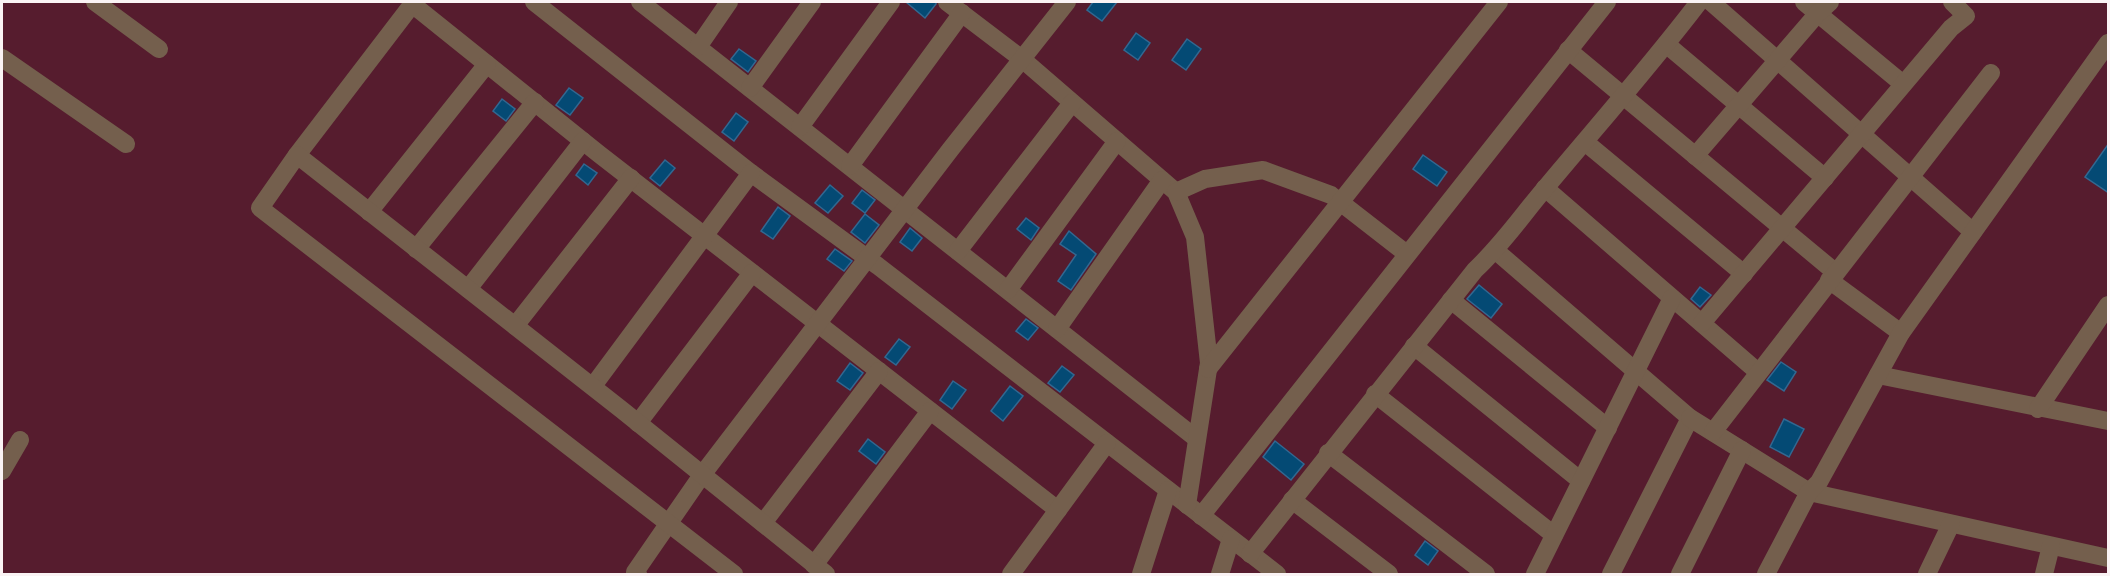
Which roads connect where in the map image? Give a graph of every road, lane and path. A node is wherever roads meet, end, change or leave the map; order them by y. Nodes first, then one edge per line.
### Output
1 (95, 2) edge
2 (534, 2) edge
3 (640, 2) edge
4 (729, 2) edge
5 (812, 2) edge
6 (891, 2) edge
7 (1499, 2) edge
8 (1607, 2) edge
9 (1698, 2) edge
10 (1711, 2) edge
11 (1952, 2) edge
12 (413, 3) edge
13 (1059, 4) edge
14 (1818, 5) edge
15 (955, 7) edge
16 (2109, 43) edge
17 (1666, 44) junction
18 (698, 47) junction
19 (159, 49) dead end
20 (1568, 50) junction
21 (2, 58) edge
22 (1022, 59) junction
23 (1777, 60) junction
24 (487, 64) junction
25 (1991, 73) dead end
26 (1903, 84) junction
27 (750, 88) junction
28 (1623, 96) junction
29 (535, 102) junction
30 (1072, 103) junction
31 (1739, 105) junction
32 (800, 127) junction
33 (1862, 134) junction
34 (583, 141) junction
35 (1117, 141) junction
36 (1585, 142) junction
37 (126, 144) dead end
38 (297, 155) junction
39 (1695, 156) junction
40 (850, 166) junction
41 (751, 173) junction
42 (1910, 176) junction
43 (631, 178) junction
44 (1825, 178) junction
45 (1169, 186) junction
46 (1545, 188) junction
47 (1340, 202) junction
48 (905, 209) junction
49 (369, 212) junction
50 (1783, 228) junction
51 (1973, 232) junction
52 (704, 236) junction
53 (416, 249) junction
54 (958, 251) junction
55 (1496, 251) junction
56 (1407, 254) junction
57 (868, 258) junction
58 (752, 273) junction
59 (1744, 274) junction
60 (1832, 276) junction
61 (468, 289) junction
62 (1008, 290) junction
63 (1672, 298) junction
64 (1451, 300) junction
65 (2109, 305) edge
66 (1702, 323) junction
67 (818, 324) junction
68 (514, 326) junction
69 (1057, 329) junction
70 (1901, 333) junction
71 (1414, 346) junction
72 (1208, 369) junction
73 (879, 371) junction
74 (1636, 371) junction
75 (1758, 372) junction
76 (1878, 375) junction
77 (593, 386) junction
78 (1375, 394) junction
79 (2038, 409) junction
80 (930, 411) junction
81 (1690, 418) junction
82 (2109, 422) edge
83 (638, 423) junction
84 (1608, 428) junction
85 (1713, 432) junction
86 (1197, 439) junction
87 (20, 440) dead end
88 (1107, 442) junction
89 (1742, 450) junction
90 (1329, 453) junction
91 (2, 471) edge
92 (702, 475) junction
93 (1581, 481) junction
94 (1168, 490) junction
95 (1809, 492) junction
96 (1292, 500) junction
97 (1058, 510) junction
98 (1194, 510) junction
99 (763, 523) junction
100 (669, 524) junction
101 (1951, 524) junction
102 (1554, 536) junction
103 (1231, 539) junction
104 (2051, 546) junction
105 (1250, 554) junction
106 (2109, 558) edge
107 (820, 570) edge
108 (635, 574) edge
109 (734, 574) edge
110 (1011, 574) edge
111 (1141, 574) edge
112 (1220, 574) edge
113 (1277, 574) edge
114 (1389, 574) edge
115 (1486, 574) edge
116 (1535, 574) edge
117 (1611, 574) edge
118 (1680, 574) edge
119 (1766, 574) edge
120 (1927, 574) edge
121 (2044, 574) edge

1 - 19 street
2 - 41 street
3 - 18 street
4 - 18 street
5 - 27 street
6 - 32 street
7 - 47 street
8 - 20 street
9 - 17 street
10 - 23 street
11 - 26 street
12 - 24 street
12 - 38 street
13 - 22 street
14 - 23 street
14 - 26 street
15 - 22 street
15 - 40 street
16 - 51 street
17 - 28 street
17 - 31 street
18 - 27 street
20 - 28 street
20 - 56 street
21 - 37 street
22 - 30 street
22 - 48 street
23 - 31 street
23 - 33 street
24 - 29 street
24 - 49 street
25 - 42 street
26 - 33 street
27 - 32 street
28 - 36 street
28 - 39 street
29 - 34 street
29 - 53 street
30 - 35 street
30 - 54 street
31 - 39 street
31 - 44 street
32 - 40 street
33 - 42 street
33 - 44 street
34 - 43 street
34 - 61 street
35 - 45 street
35 - 62 street
36 - 46 street
36 - 59 street
38 - 49 street
38 - 100 street
39 - 50 street
40 - 48 street
41 - 52 street
41 - 57 street
42 - 51 street
42 - 60 street
43 - 52 street
43 - 68 street
44 - 50 street
45 - 47 street
45 - 69 street
45 - 72 street
46 - 55 street
46 - 63 street
47 - 56 street
47 - 72 street
48 - 54 street
48 - 57 street
49 - 53 street
50 - 59 street
50 - 60 street
51 - 70 street
52 - 58 street
52 - 77 street
53 - 61 street
54 - 62 street
55 - 64 street
55 - 74 street
56 - 98 street
57 - 67 street
57 - 88 street
58 - 67 street
58 - 83 street
59 - 66 street
60 - 70 street
60 - 75 street
61 - 68 street
62 - 69 street
63 - 66 street
63 - 74 street
64 - 71 street
64 - 84 street
65 - 79 street
66 - 75 street
67 - 73 street
67 - 92 street
68 - 77 street
69 - 86 street
70 - 76 street
71 - 78 street
71 - 93 street
72 - 86 street
73 - 80 street
73 - 99 street
74 - 81 street
74 - 84 street
75 - 85 street
76 - 79 street
76 - 95 street
77 - 83 street
78 - 90 street
78 - 102 street
79 - 82 street
80 - 97 street
80 - 107 street
81 - 85 street
81 - 117 street
83 - 92 street
84 - 93 street
85 - 89 street
86 - 98 street
87 - 91 street
88 - 94 street
88 - 97 street
89 - 95 street
89 - 118 street
90 - 96 street
90 - 115 street
92 - 99 street
92 - 100 street
93 - 102 street
94 - 98 street
94 - 111 street
95 - 101 street
95 - 119 street
96 - 105 street
96 - 114 street
97 - 110 street
98 - 103 street
99 - 107 street
100 - 108 street
100 - 109 street
101 - 104 street
101 - 120 street
102 - 116 street
103 - 105 street
103 - 112 street
104 - 106 street
104 - 121 street
105 - 113 street

